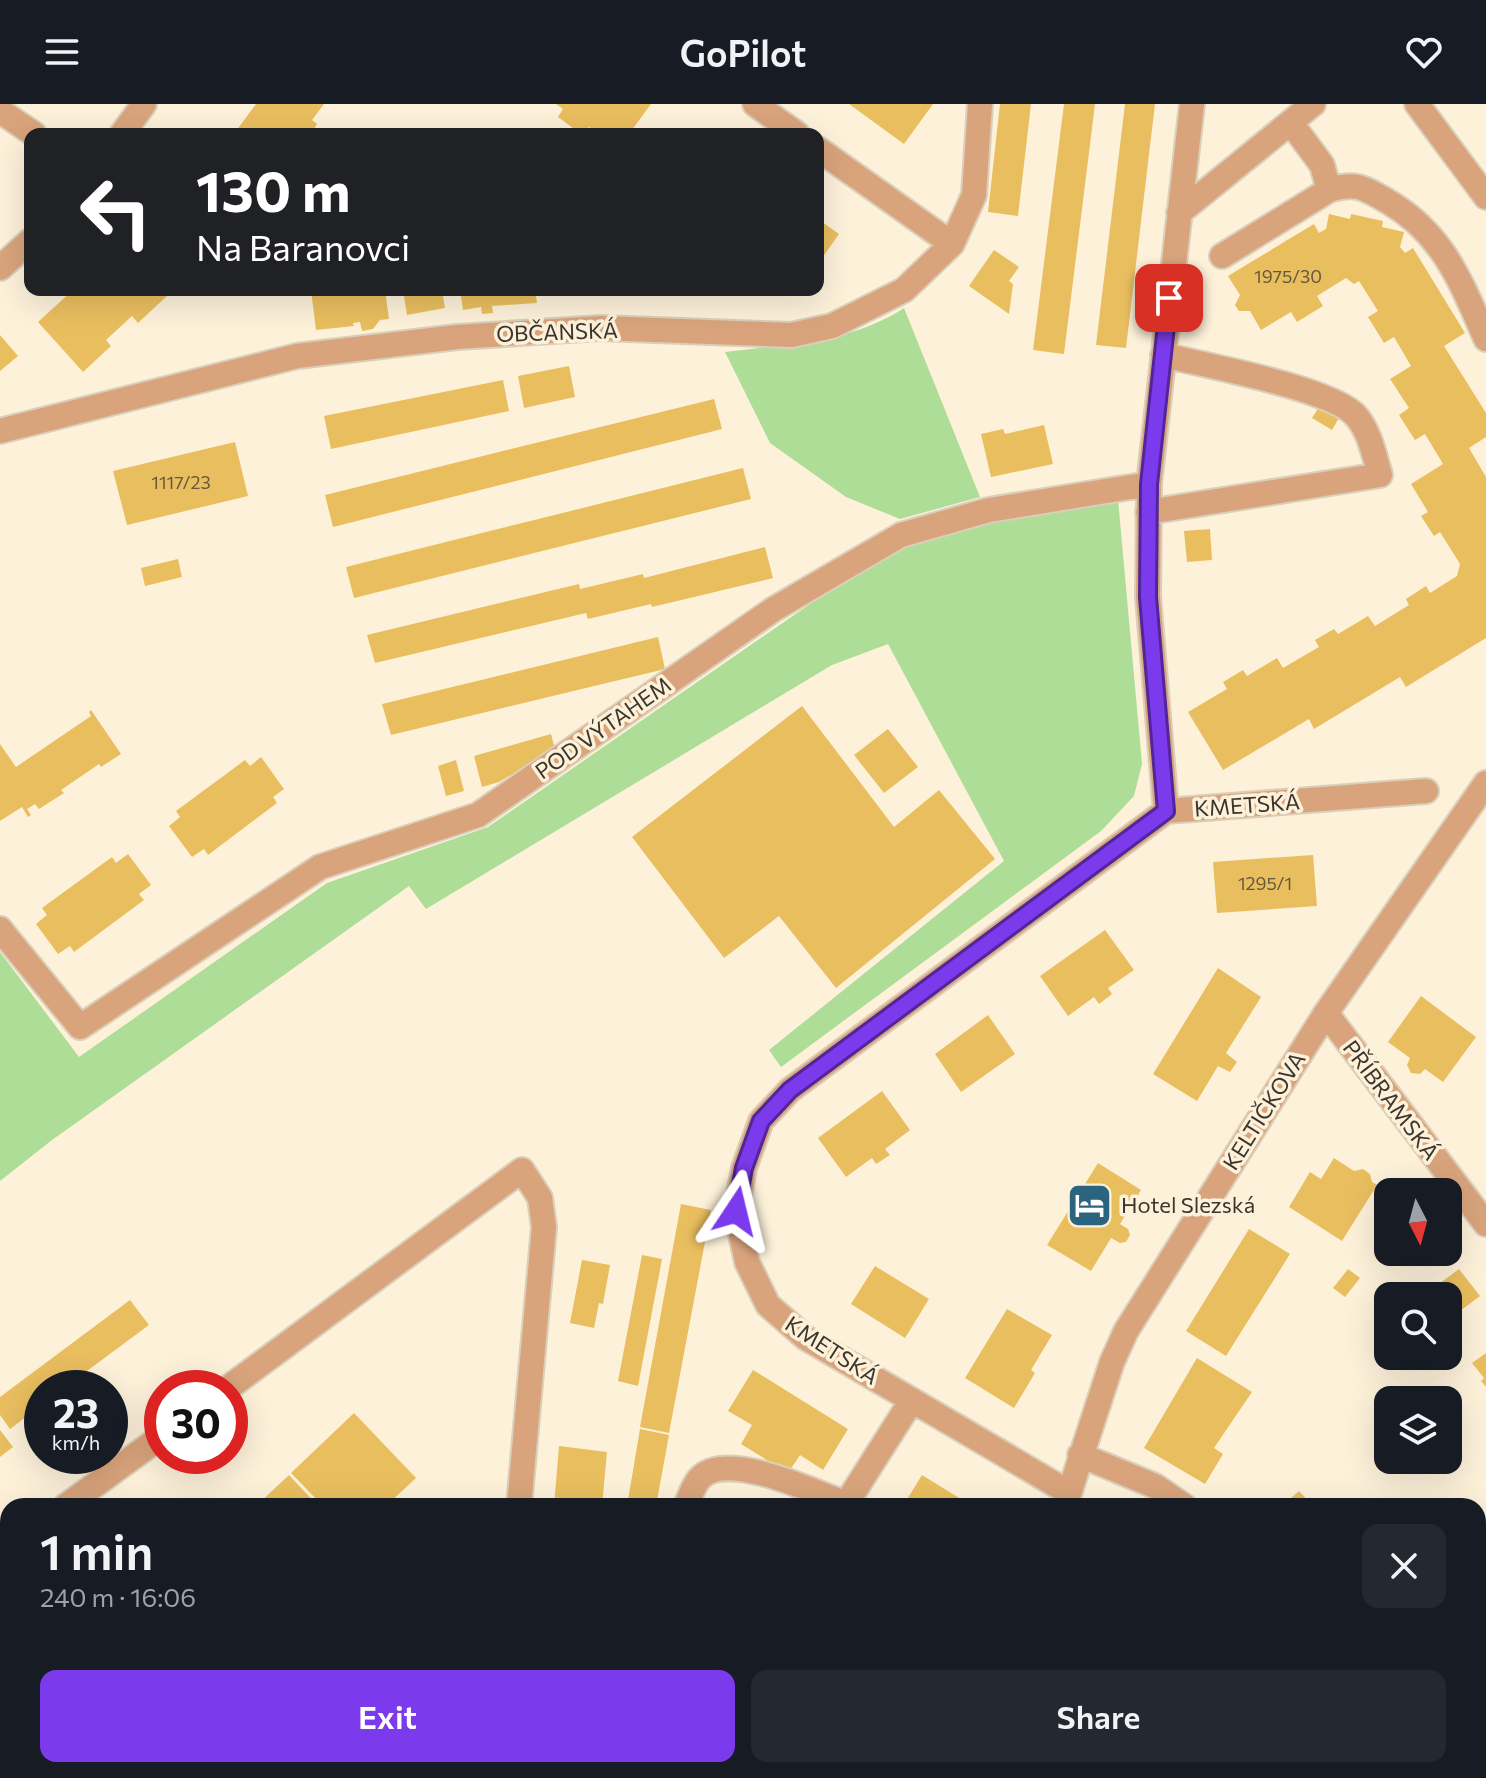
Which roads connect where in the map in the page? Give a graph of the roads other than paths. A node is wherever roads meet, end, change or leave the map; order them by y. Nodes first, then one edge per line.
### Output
1 (144, 104) edge
2 (755, 104) edge
3 (980, 104) edge
4 (1192, 104) edge
5 (1313, 104) edge
6 (1417, 104) edge
7 (0, 111) edge
8 (1291, 123) junction
9 (25, 128) edge
10 (126, 128) edge
11 (789, 128) edge
12 (824, 153) edge
13 (1329, 190) junction
14 (1486, 197) edge
15 (1179, 213) junction
16 (952, 244) junction
17 (24, 246) edge
18 (1222, 256) dead end
19 (0, 268) edge
20 (1486, 339) edge
21 (1163, 355) junction
22 (0, 431) edge
23 (1149, 484) junction
24 (1148, 512) junction
25 (1486, 783) edge
26 (1426, 791) dead end
27 (1166, 811) junction
28 (0, 929) edge
29 (1326, 1013) junction
30 (1486, 1224) edge
31 (248, 1373) edge
32 (912, 1400) junction
33 (144, 1449) edge
34 (1080, 1455) junction
35 (77, 1498) edge
36 (520, 1498) edge
37 (690, 1498) edge
38 (830, 1498) edge
39 (853, 1498) edge
40 (1064, 1498) edge
41 (1066, 1498) edge
42 (1172, 1498) edge

1 - 10 street
2 - 11 street
3 - 16 street, OBČANSKÁ
4 - 15 street
5 - 8 street
6 - 14 street
7 - 9 street
8 - 13 street
8 - 15 street
12 - 16 street
13 - 18 street
13 - 20 street
15 - 21 street
16 - 22 street, OBČANSKÁ
17 - 19 street
21 - 23 street
21 - 24 street
23 - 24 street
23 - 28 street, POD VÝTAHEM
24 - 27 street
25 - 29 street, KELTIČKOVA
26 - 27 street, KMETSKÁ
27 - 32 street, KMETSKÁ
29 - 30 street, PŘÍBRAMSKÁ
29 - 34 street, KELTIČKOVA
31 - 36 street
32 - 39 street
32 - 40 street, KMETSKÁ
33 - 35 street
34 - 41 street, KELTIČKOVA
34 - 42 street
37 - 38 street

